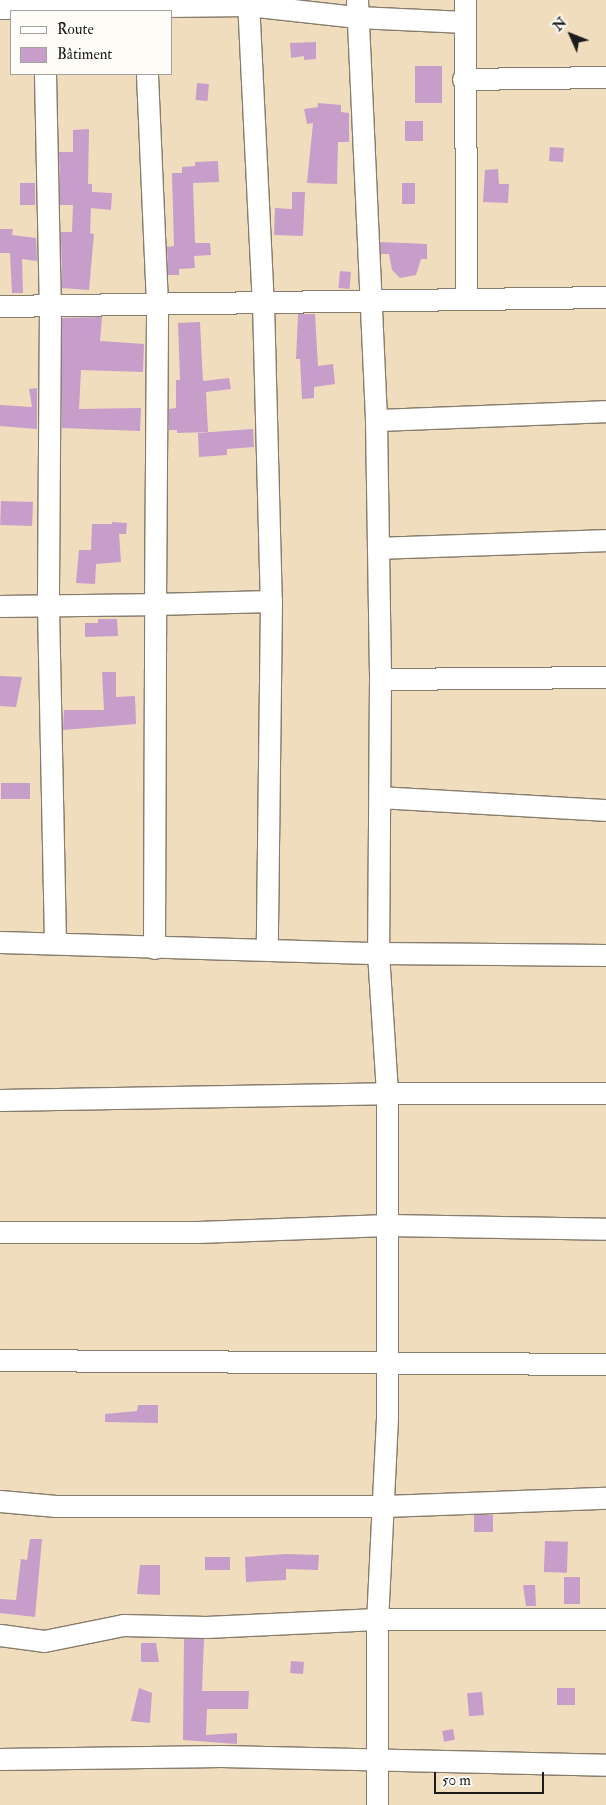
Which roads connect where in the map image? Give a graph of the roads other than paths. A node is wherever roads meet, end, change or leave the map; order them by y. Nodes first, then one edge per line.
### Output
1 (465, 0) edge
2 (248, 2) edge
3 (44, 6) edge
4 (144, 6) edge
5 (0, 8) edge
6 (357, 9) edge
7 (465, 22) junction
8 (45, 75) edge
9 (147, 75) edge
10 (606, 77) edge
11 (463, 78) junction
12 (606, 297) edge
13 (466, 298) junction
14 (371, 301) junction
15 (263, 303) junction
16 (157, 304) junction
17 (50, 305) junction
18 (0, 306) edge
19 (606, 411) edge
20 (376, 420) junction
21 (606, 540) edge
22 (378, 548) junction
23 (271, 601) junction
24 (155, 604) junction
25 (0, 606) edge
26 (48, 607) junction
27 (606, 676) edge
28 (380, 679) junction
29 (380, 797) junction
30 (606, 810) edge
31 (0, 942) edge
32 (55, 943) junction
33 (154, 948) junction
34 (267, 948) junction
35 (378, 953) junction
36 (606, 955) edge
37 (387, 1093) junction
38 (606, 1093) edge
39 (0, 1100) edge
40 (387, 1225) junction
41 (606, 1229) edge
42 (0, 1232) edge
43 (0, 1360) edge
44 (606, 1364) edge
45 (388, 1365) junction
46 (606, 1498) edge
47 (0, 1502) edge
48 (384, 1506) junction
49 (378, 1619) junction
50 (606, 1619) edge
51 (0, 1635) edge
52 (0, 1759) edge
53 (378, 1760) junction
54 (606, 1765) edge
55 (377, 1805) edge

1 - 7 street
2 - 4 street
2 - 6 street
2 - 15 street
3 - 4 street
3 - 5 street
6 - 7 street
6 - 14 street
7 - 11 street
8 - 17 street
9 - 16 street
10 - 11 street
11 - 13 street
12 - 13 street
13 - 14 street
14 - 15 street
14 - 20 street
15 - 16 street
15 - 23 street
16 - 17 street
16 - 24 street
17 - 18 street
17 - 26 street
19 - 20 street
20 - 22 street
21 - 22 street
22 - 28 street
23 - 24 street
23 - 34 street
24 - 26 street
24 - 33 street
25 - 26 street
26 - 32 street
27 - 28 street
28 - 29 street
29 - 30 street
29 - 35 street
31 - 32 street
32 - 33 street
33 - 34 street
34 - 35 street
35 - 36 street
35 - 37 street
37 - 38 street
37 - 39 street
37 - 40 street
40 - 41 street
40 - 42 street
40 - 45 street
43 - 45 street
44 - 45 street
45 - 48 street
46 - 48 street
47 - 48 street
48 - 49 street
49 - 50 street
49 - 51 street
49 - 53 street
52 - 53 street
53 - 54 street
53 - 55 street

